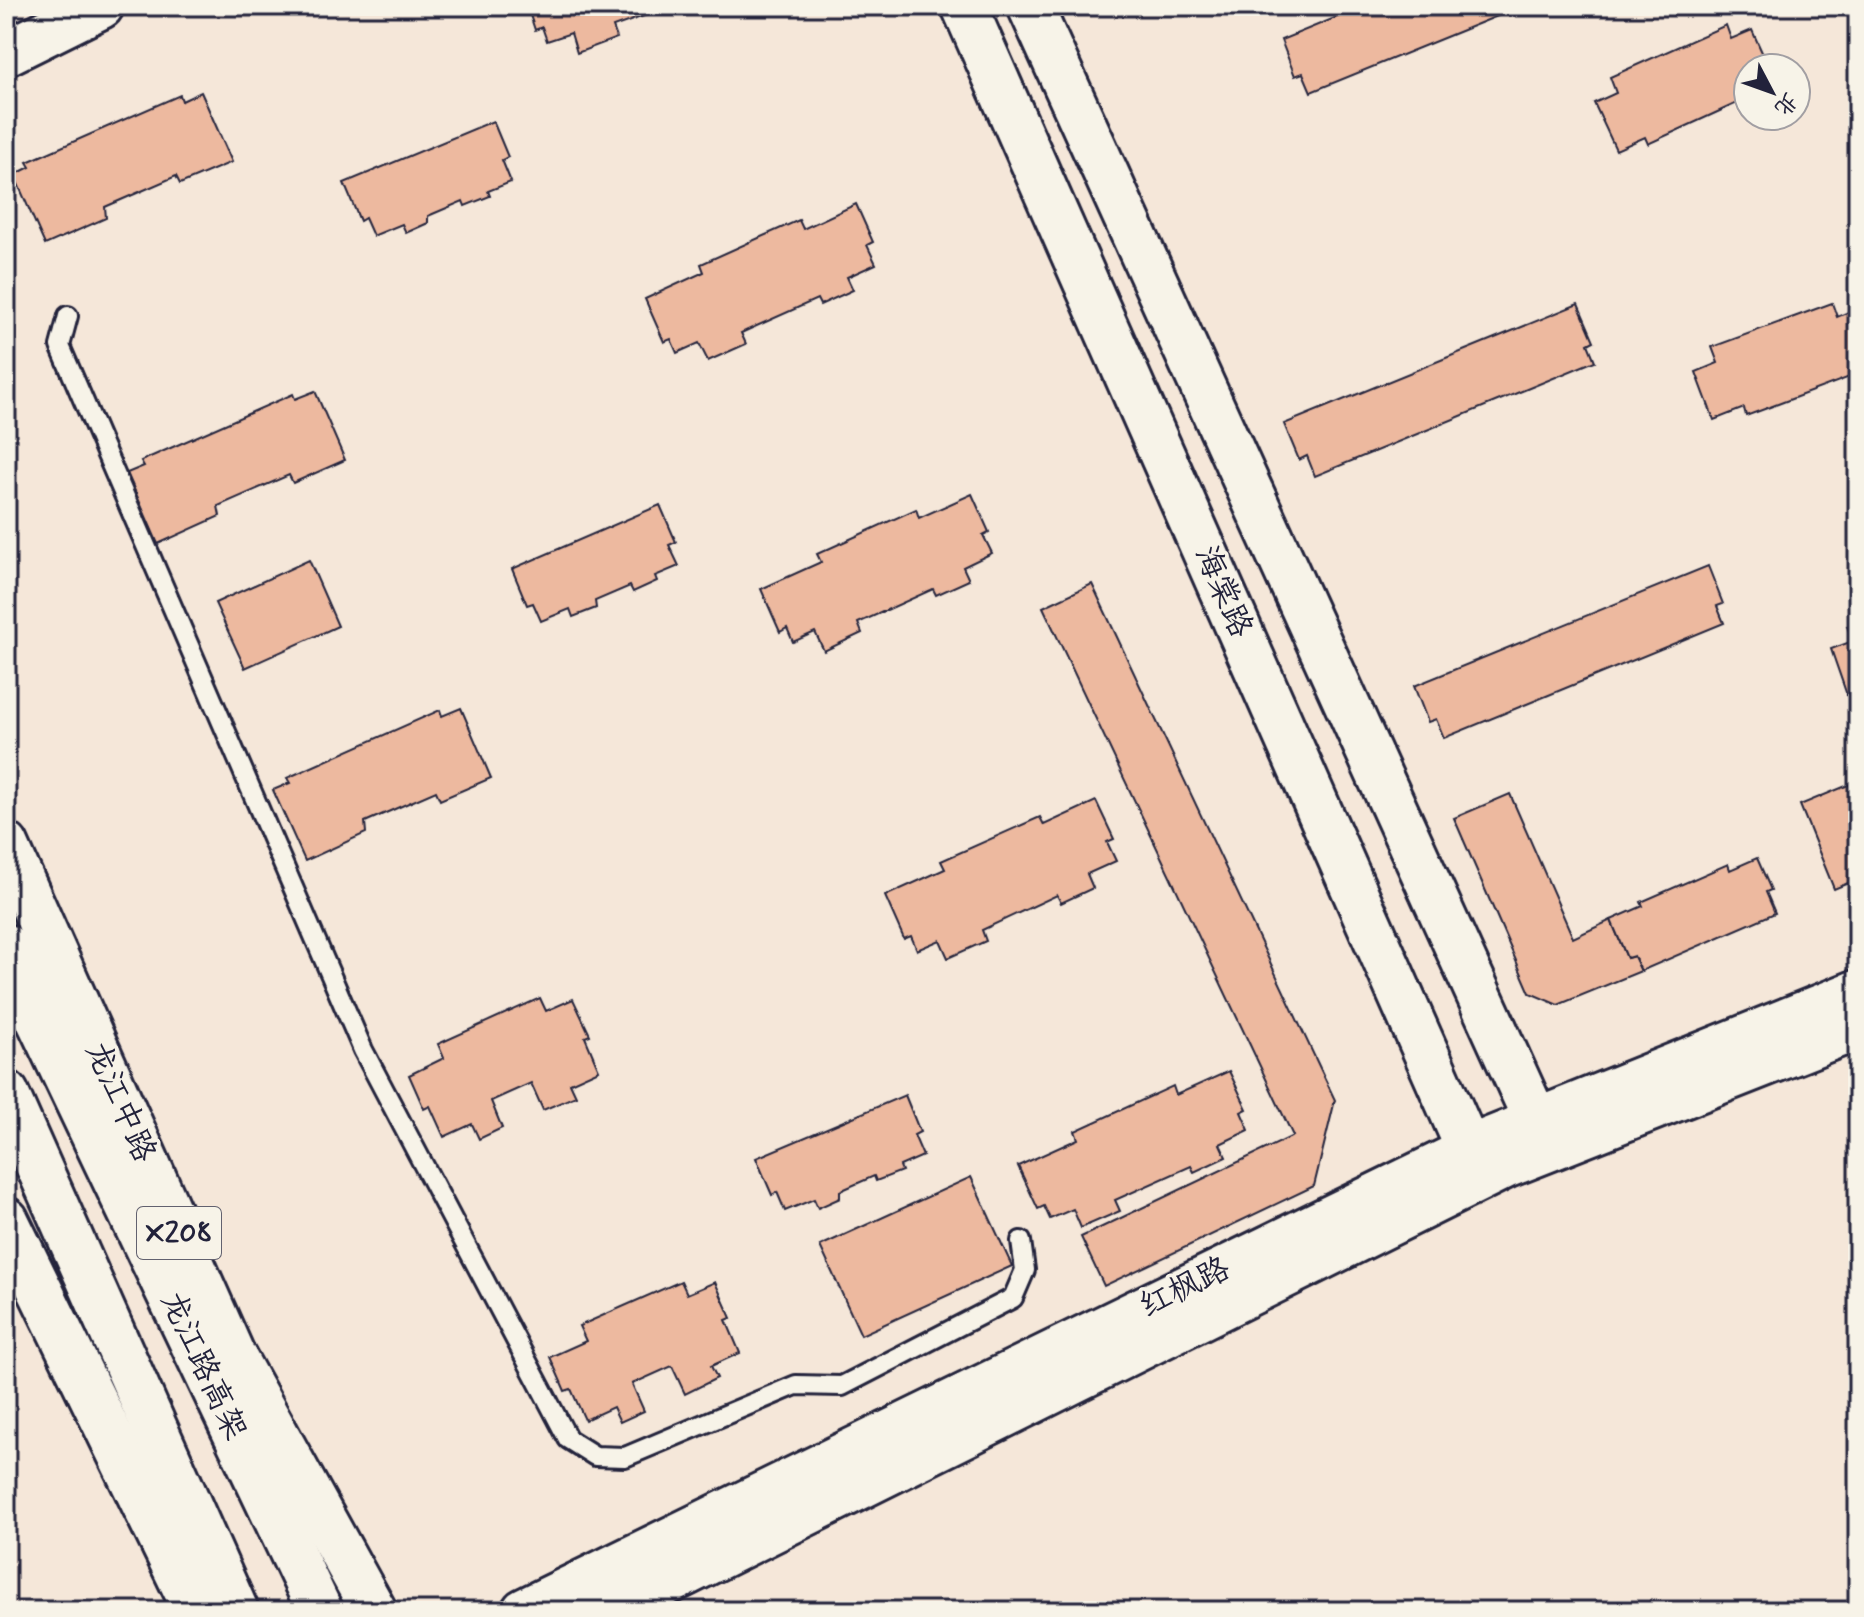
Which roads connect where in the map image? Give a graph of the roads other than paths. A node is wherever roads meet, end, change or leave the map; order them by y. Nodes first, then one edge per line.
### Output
1 (101, 6) edge
2 (964, 6) edge
3 (1030, 6) edge
4 (6, 53) edge
5 (68, 316) dead end
6 (6, 845) edge
7 (6, 947) edge
8 (1858, 992) edge
9 (1858, 1027) edge
10 (6, 1093) edge
11 (1542, 1135) junction
12 (1476, 1164) junction
13 (6, 1220) edge
14 (1021, 1241) dead end
15 (196, 1611) edge
16 (236, 1611) edge
17 (320, 1611) edge
18 (374, 1611) edge
19 (524, 1611) edge
20 (610, 1611) edge

1 - 4 main road
2 - 12 main road, 海棠路
3 - 11 main road, 海棠路
5 - 14 lane
6 - 18 main road, 龙江中路 / X208
7 - 17 main road, 龙江路高架
8 - 11 main road, 红枫路
9 - 11 main road, 红枫路
10 - 16 main road
11 - 12 main road, 红枫路
12 - 19 main road, 红枫路
12 - 20 main road, 红枫路
13 - 15 main road

